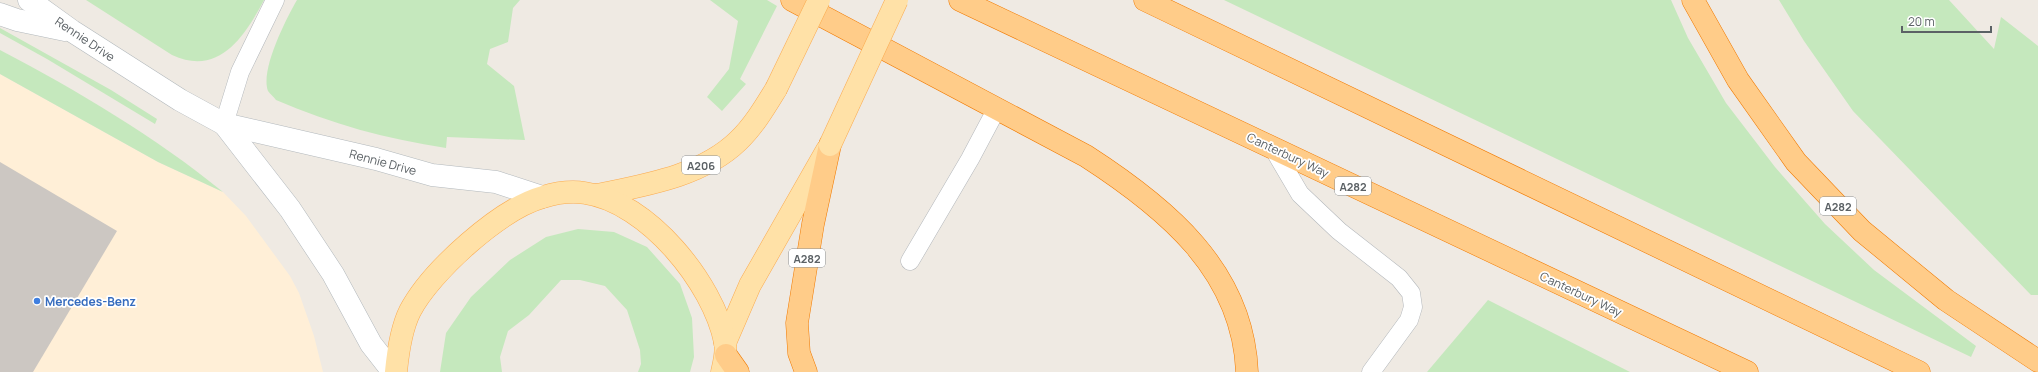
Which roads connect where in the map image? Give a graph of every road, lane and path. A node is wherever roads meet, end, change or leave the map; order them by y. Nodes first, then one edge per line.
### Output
1 (29, 0) edge
2 (275, 0) edge
3 (792, 0) edge
4 (819, 0) edge
5 (897, 0) edge
6 (960, 0) edge
7 (1145, 0) edge
8 (1693, 0) edge
9 (0, 14) edge
10 (72, 31) junction
11 (996, 110) junction
12 (224, 124) junction
13 (830, 145) junction
14 (1273, 148) junction
15 (597, 196) junction
16 (542, 197) junction
17 (910, 262) dead end
18 (728, 360) edge
19 (2038, 361) edge
20 (393, 372) edge
21 (396, 372) edge
22 (806, 372) edge
23 (1248, 372) edge
24 (1371, 372) edge
25 (1747, 372) edge
26 (1919, 372) edge

1 - 10 street, Rennie Drive
2 - 12 lane
3 - 11 highway
4 - 15 main road, A206, bridge
5 - 13 main road, bridge
6 - 14 highway, Canterbury Way / A282
7 - 26 highway
8 - 19 highway, A282
9 - 10 street
10 - 12 street, Rennie Drive
11 - 17 lane
11 - 23 highway
12 - 16 street, Rennie Drive
12 - 20 street, Rennie Drive
13 - 18 main road
13 - 22 highway, A282
14 - 24 lane
14 - 25 highway, Canterbury Way / A282
15 - 16 main road
15 - 18 main road
16 - 21 main road

